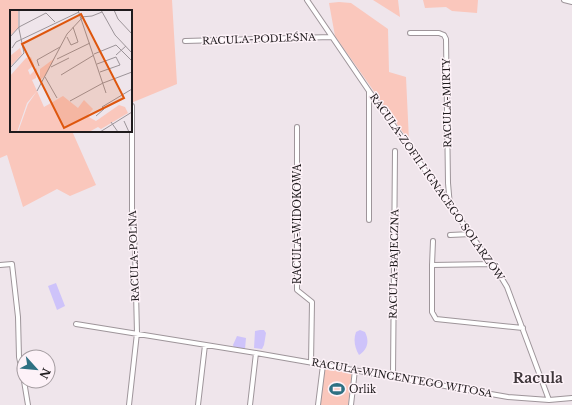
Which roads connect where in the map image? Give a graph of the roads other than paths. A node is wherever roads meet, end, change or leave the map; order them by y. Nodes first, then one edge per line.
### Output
1 (307, 0) edge
2 (564, 0) edge
3 (572, 2) edge
4 (410, 33) dead end
5 (332, 37) junction
6 (185, 42) dead end
7 (369, 91) junction
8 (132, 106) dead end
9 (297, 126) dead end
10 (395, 151) dead end
11 (450, 206) junction
12 (369, 220) dead end
13 (471, 234) junction
14 (450, 235) dead end
15 (433, 241) dead end
16 (493, 264) junction
17 (0, 265) edge
18 (432, 265) junction
19 (76, 324) dead end
20 (523, 328) junction
21 (137, 333) junction
22 (205, 345) junction
23 (19, 349) edge
24 (256, 353) junction
25 (311, 362) junction
26 (323, 364) junction
27 (355, 370) junction
28 (393, 376) junction
29 (25, 389) edge
30 (572, 398) edge
31 (549, 400) junction
32 (557, 403) edge
33 (28, 405) edge
34 (129, 405) edge
35 (198, 405) edge
36 (250, 405) edge
37 (318, 405) edge
38 (351, 405) edge

1 - 5 street, RACULA-ZOFII I IGNACEGO SOLARZÓW
2 - 3 street
4 - 11 street, RACULA-MIRTY
5 - 6 street, RACULA-PODLEŚNA
5 - 7 street, RACULA-ZOFII I IGNACEGO SOLARZÓW
7 - 11 street, RACULA-ZOFII I IGNACEGO SOLARZÓW
7 - 12 street, RACULA-ZOFII I IGNACEGO SOLARZÓW
8 - 21 street, RACULA-POLNA
9 - 25 street, RACULA-WIDOKOWA
10 - 28 street, RACULA-BAJECZNA
11 - 13 street, RACULA-ZOFII I IGNACEGO SOLARZÓW
13 - 14 street
13 - 16 street, RACULA-ZOFII I IGNACEGO SOLARZÓW
15 - 18 street
16 - 18 street
16 - 20 street, RACULA-ZOFII I IGNACEGO SOLARZÓW
17 - 23 street
18 - 20 street
19 - 21 street, RACULA-WINCENTEGO WITOSA
20 - 31 street, RACULA-ZOFII I IGNACEGO SOLARZÓW
21 - 22 street, RACULA-WINCENTEGO WITOSA
21 - 34 street, RACULA-POLNA
22 - 24 street, RACULA-WINCENTEGO WITOSA
22 - 35 street
24 - 25 street, RACULA-WINCENTEGO WITOSA
24 - 36 street
25 - 26 street, RACULA-WINCENTEGO WITOSA
26 - 27 street, RACULA-WINCENTEGO WITOSA
26 - 37 street
27 - 28 street, RACULA-WINCENTEGO WITOSA
27 - 38 street
28 - 31 street, RACULA-WINCENTEGO WITOSA
29 - 33 street
30 - 32 street, RACULA-WINCENTEGO WITOSA
31 - 32 street, RACULA-WINCENTEGO WITOSA

